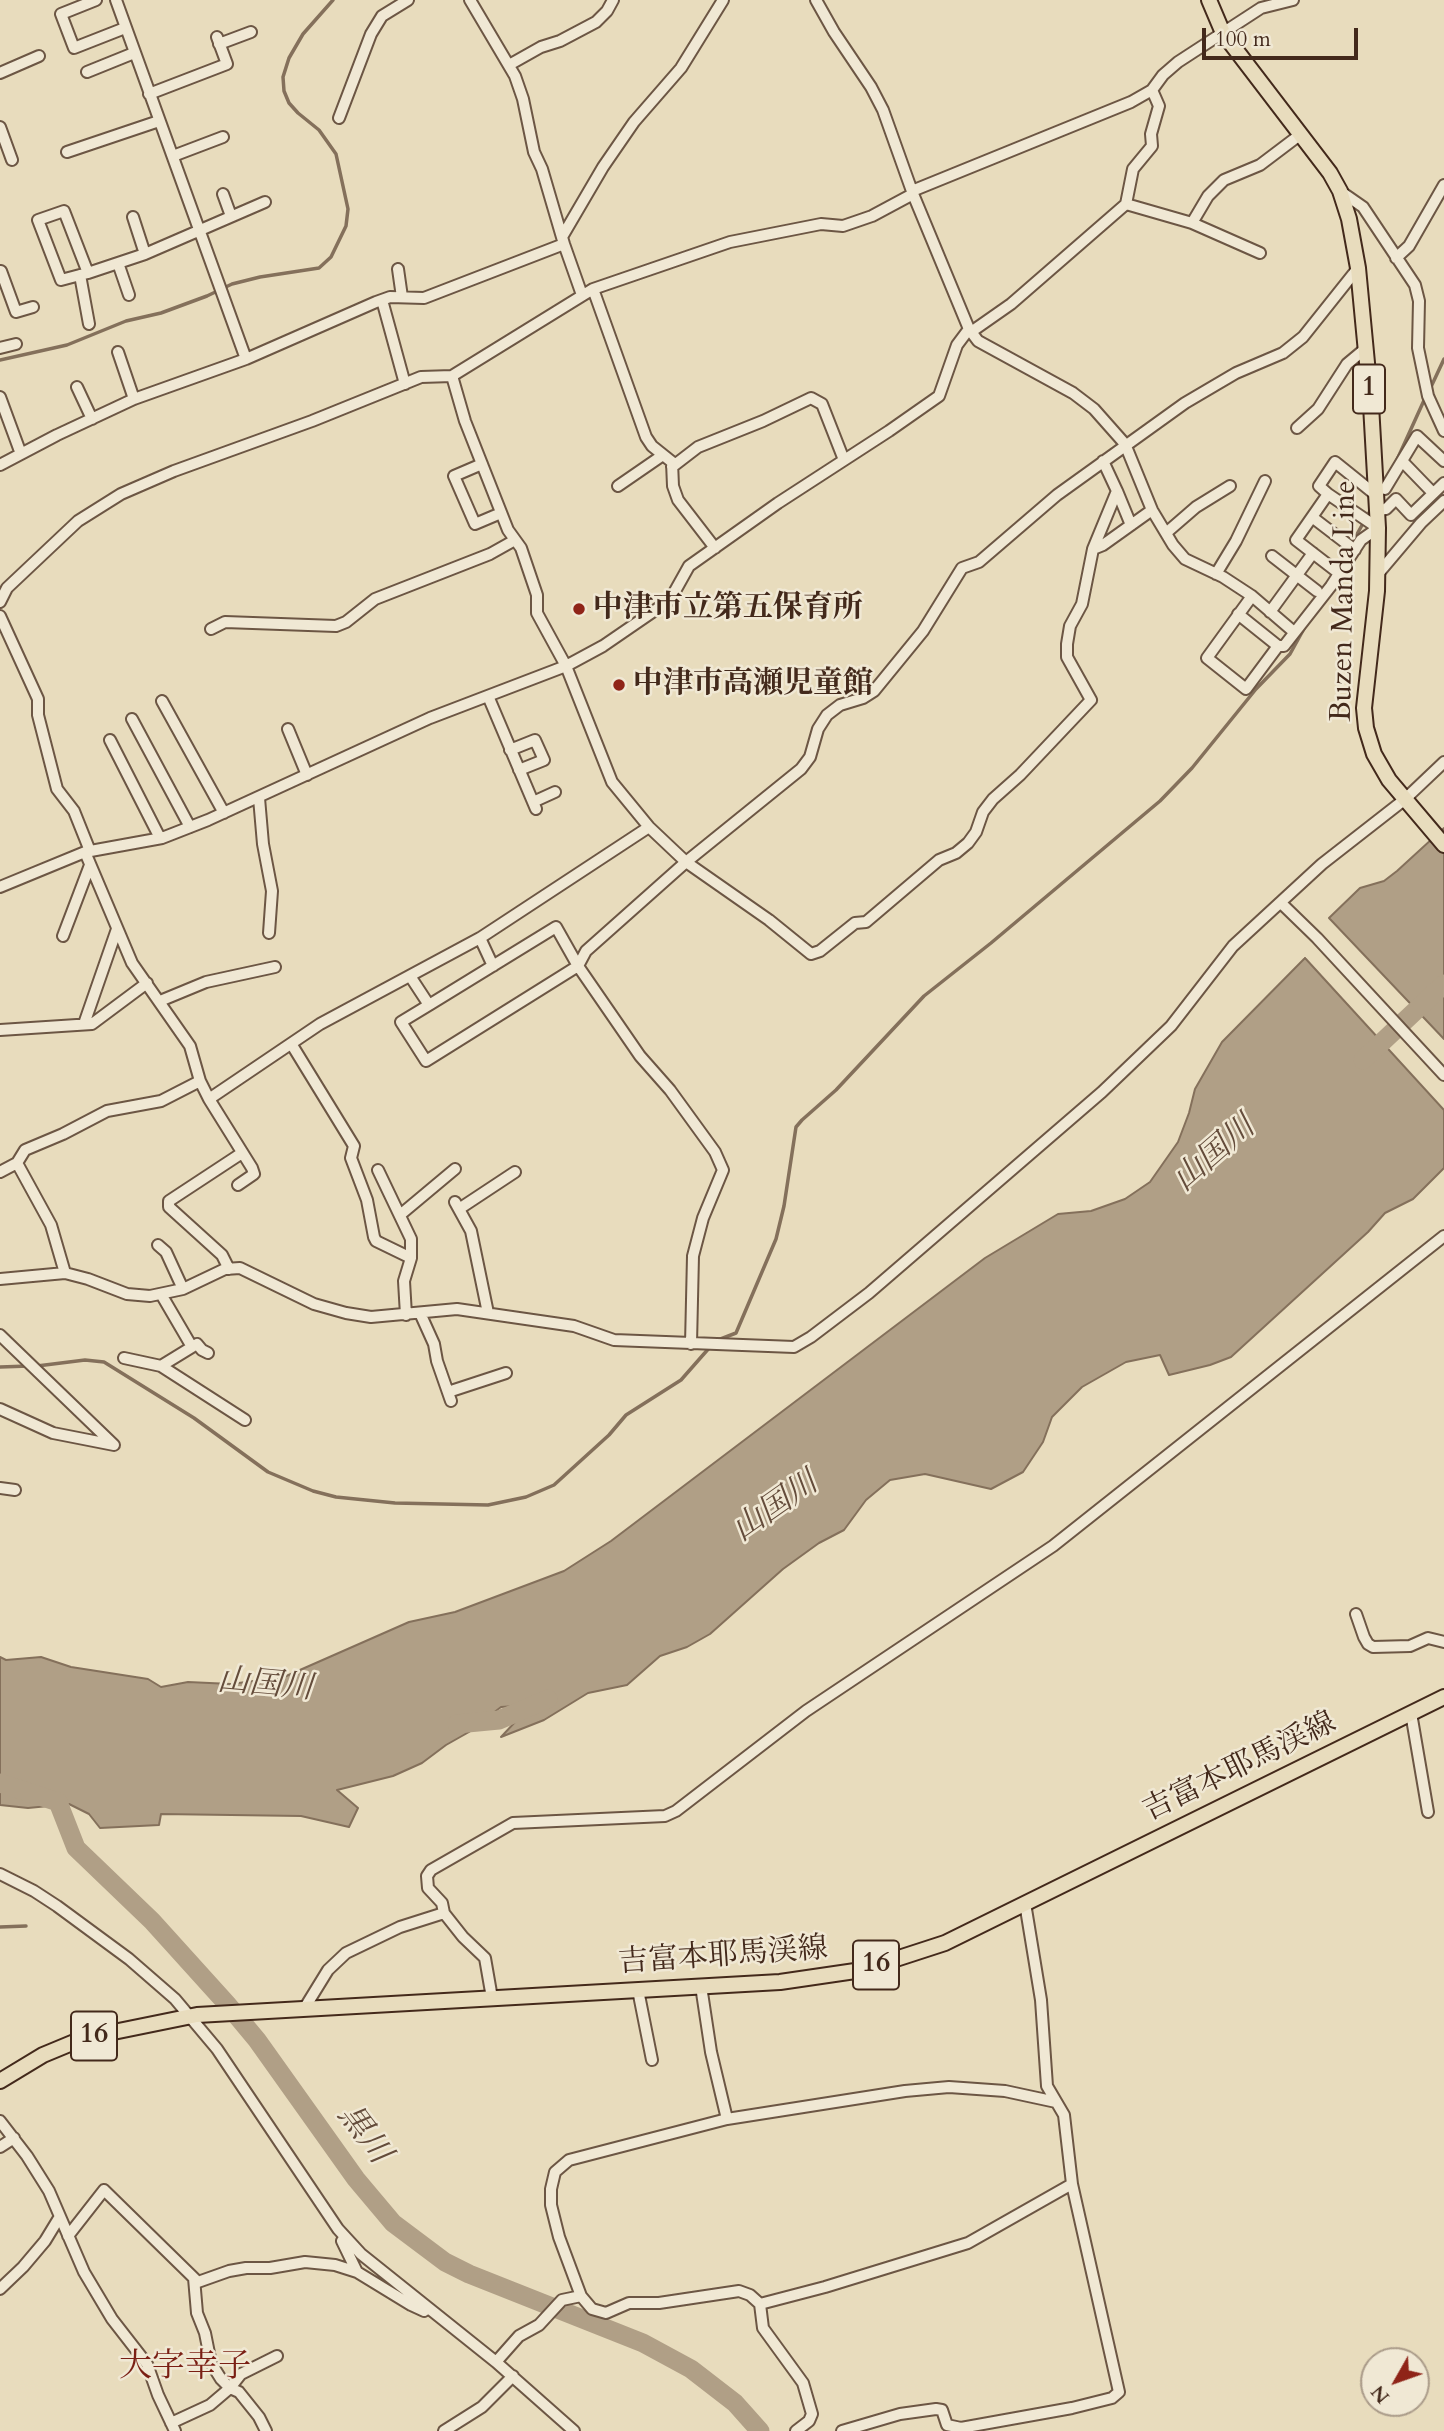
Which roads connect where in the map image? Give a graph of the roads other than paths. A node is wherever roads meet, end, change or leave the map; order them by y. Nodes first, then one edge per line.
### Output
1 (96, 0) edge
2 (116, 0) edge
3 (408, 0) edge
4 (470, 0) edge
5 (613, 0) edge
6 (723, 0) edge
7 (816, 0) edge
8 (1209, 0) edge
9 (1293, 0) edge
10 (125, 28) junction
11 (251, 32) dead end
12 (1223, 33) junction
13 (134, 53) junction
14 (39, 56) dead end
15 (509, 65) junction
16 (87, 72) dead end
17 (0, 73) edge
18 (1152, 90) junction
19 (149, 94) junction
20 (339, 118) dead end
21 (159, 121) junction
22 (0, 127) edge
23 (1301, 134) junction
24 (223, 137) dead end
25 (67, 152) dead end
26 (173, 156) junction
27 (12, 160) dead end
28 (1444, 184) edge
29 (1340, 191) junction
30 (913, 192) junction
31 (223, 194) dead end
32 (265, 202) dead end
33 (1125, 204) junction
34 (231, 216) junction
35 (133, 217) dead end
36 (1192, 223) junction
37 (200, 230) junction
38 (563, 241) junction
39 (1260, 253) dead end
40 (145, 254) junction
41 (1396, 258) junction
42 (118, 263) junction
43 (1358, 268) junction
44 (398, 269) dead end
45 (1, 271) edge
46 (84, 274) junction
47 (593, 289) junction
48 (4, 292) edge
49 (130, 295) dead end
50 (582, 295) junction
51 (402, 298) junction
52 (382, 300) junction
53 (33, 307) dead end
54 (89, 324) dead end
55 (970, 331) junction
56 (16, 344) dead end
57 (0, 348) edge
58 (1365, 349) junction
59 (118, 352) dead end
60 (246, 359) junction
61 (452, 376) junction
62 (405, 384) junction
63 (77, 387) dead end
64 (0, 397) edge
65 (134, 400) junction
66 (92, 419) junction
67 (1297, 428) dead end
68 (1444, 431) edge
69 (1125, 444) junction
70 (21, 454) junction
71 (663, 455) junction
72 (844, 460) junction
73 (1103, 461) junction
74 (1402, 461) junction
75 (1444, 461) edge
76 (482, 464) junction
77 (0, 466) edge
78 (672, 467) junction
79 (1265, 481) dead end
80 (1444, 482) edge
81 (1230, 485) dead end
82 (618, 486) dead end
83 (1117, 491) junction
84 (1380, 492) junction
85 (1433, 493) junction
86 (1328, 494) junction
87 (1396, 499) junction
88 (1444, 501) edge
89 (1152, 510) junction
90 (1377, 510) junction
91 (501, 513) junction
92 (1312, 517) junction
93 (1131, 525) junction
94 (1378, 528) junction
95 (1166, 533) junction
96 (515, 540) junction
97 (715, 548) junction
98 (1093, 550) junction
99 (1355, 550) junction
100 (1313, 553) junction
101 (1272, 556) dead end
102 (1216, 573) junction
103 (1340, 574) junction
104 (1377, 575) junction
105 (1297, 576) junction
106 (1317, 591) dead end
107 (1252, 596) junction
108 (0, 602) edge
109 (1270, 612) junction
110 (1238, 614) junction
111 (0, 616) edge
112 (211, 629) dead end
113 (1294, 632) junction
114 (1278, 646) junction
115 (566, 666) junction
116 (488, 696) junction
117 (162, 701) dead end
118 (132, 719) dead end
119 (288, 729) dead end
120 (110, 740) dead end
121 (510, 750) junction
122 (1444, 762) edge
123 (519, 770) junction
124 (307, 775) junction
125 (555, 792) dead end
126 (259, 798) junction
127 (1408, 804) junction
128 (224, 813) junction
129 (190, 827) junction
130 (649, 827) junction
131 (160, 838) junction
132 (1444, 845) edge
133 (88, 851) junction
134 (686, 862) junction
135 (90, 865) junction
136 (0, 887) edge
137 (1281, 902) junction
138 (117, 929) junction
139 (269, 933) dead end
140 (63, 936) dead end
141 (481, 938) junction
142 (493, 966) junction
143 (578, 966) junction
144 (275, 967) dead end
145 (410, 976) junction
146 (147, 984) junction
147 (160, 1002) junction
148 (429, 1005) junction
149 (84, 1024) junction
150 (0, 1030) edge
151 (292, 1045) junction
152 (1444, 1075) edge
153 (200, 1081) junction
154 (209, 1099) junction
155 (242, 1153) junction
156 (17, 1163) junction
157 (455, 1169) dead end
158 (378, 1170) dead end
159 (0, 1172) edge
160 (515, 1172) dead end
161 (238, 1185) dead end
162 (400, 1215) junction
163 (1444, 1236) edge
164 (158, 1245) dead end
165 (411, 1258) junction
166 (229, 1269) junction
167 (65, 1273) junction
168 (0, 1279) edge
169 (183, 1289) junction
170 (161, 1294) junction
171 (420, 1313) junction
172 (488, 1313) junction
173 (406, 1315) junction
174 (0, 1335) edge
175 (691, 1344) junction
176 (192, 1347) junction
177 (208, 1353) dead end
178 (124, 1358) dead end
179 (161, 1366) junction
180 (506, 1373) dead end
181 (0, 1409) edge
182 (245, 1420) dead end
183 (0, 1488) edge
184 (15, 1490) dead end
185 (1356, 1614) dead end
186 (1444, 1642) edge
187 (1444, 1697) edge
188 (1411, 1713) junction
189 (1428, 1812) dead end
190 (0, 1874) edge
191 (1025, 1903) junction
192 (444, 1913) junction
193 (701, 1986) junction
194 (638, 1990) junction
195 (492, 1998) junction
196 (304, 2009) junction
197 (193, 2016) junction
198 (652, 2060) dead end
199 (0, 2081) edge
200 (1056, 2102) junction
201 (726, 2119) junction
202 (0, 2121) edge
203 (14, 2138) junction
204 (0, 2147) edge
205 (1072, 2184) junction
206 (59, 2218) junction
207 (68, 2236) junction
208 (345, 2237) junction
209 (357, 2272) junction
210 (194, 2278) junction
211 (0, 2289) edge
212 (581, 2296) junction
213 (760, 2304) junction
214 (428, 2308) junction
215 (277, 2356) dead end
216 (496, 2362) junction
217 (513, 2376) junction
218 (230, 2388) junction
219 (172, 2429) edge
220 (266, 2431) edge
221 (444, 2431) edge
222 (574, 2431) edge
223 (796, 2431) edge
224 (842, 2431) edge

1 - 10 street
2 - 10 street
3 - 20 street
4 - 15 street
5 - 15 street
6 - 38 street
7 - 30 street
8 - 12 main road, Buzen Manda Line / 1
9 - 12 street
10 - 13 street
11 - 19 street
12 - 18 street
12 - 23 main road, Buzen Manda Line / 1
13 - 16 street
13 - 19 street
14 - 17 street
15 - 38 street
18 - 30 street
18 - 33 street
19 - 21 street
21 - 25 street
21 - 26 street
22 - 27 street
23 - 29 main road, Buzen Manda Line / 1
23 - 36 street
24 - 26 street
26 - 37 street
28 - 41 street
29 - 41 street
29 - 43 main road, Buzen Manda Line / 1
30 - 47 street
30 - 55 street
31 - 34 street
32 - 34 street
33 - 36 street
33 - 55 street
34 - 37 street
35 - 40 street
36 - 39 street
37 - 40 street
37 - 60 street
38 - 50 street
38 - 51 street
40 - 42 street
41 - 68 street
42 - 46 street
42 - 49 street
43 - 58 main road, Buzen Manda Line / 1
43 - 69 street
44 - 51 street
45 - 48 street
46 - 46 street
46 - 54 street
47 - 50 street
47 - 71 street
48 - 53 street
50 - 61 street
51 - 52 street
52 - 60 street
52 - 62 street
55 - 69 street
55 - 72 street
56 - 57 street
58 - 67 street
58 - 84 main road, Buzen Manda Line / 1
59 - 65 street
60 - 65 street
61 - 62 street
61 - 76 street
62 - 108 street
63 - 66 street
64 - 70 street
65 - 66 street
66 - 70 street
69 - 73 street
69 - 89 street
70 - 77 street
71 - 78 street
71 - 82 street
72 - 78 street
72 - 97 street
73 - 83 street
73 - 134 street
74 - 75 street
74 - 84 street
74 - 85 street
76 - 91 street
76 - 91 street
78 - 97 street
79 - 102 street
80 - 85 street
81 - 95 street
83 - 93 street
83 - 98 street
84 - 86 street
84 - 87 street
84 - 90 main road, Buzen Manda Line / 1
85 - 87 street
86 - 92 street
86 - 94 street
87 - 90 street
88 - 104 street
89 - 93 street
89 - 95 street
90 - 94 main road, Buzen Manda Line / 1
91 - 96 street
92 - 99 street
92 - 100 street
93 - 98 street
94 - 99 street
94 - 104 main road, Buzen Manda Line / 1
95 - 102 street
96 - 112 street
96 - 115 street
97 - 115 street
98 - 134 street
99 - 103 street
100 - 103 street
100 - 105 street
101 - 105 street
102 - 107 street
103 - 113 street
104 - 127 main road, Buzen Manda Line / 1
105 - 106 street
105 - 109 street
107 - 109 street
107 - 110 street
109 - 113 street
110 - 114 street
110 - 114 street
111 - 133 street
113 - 114 street
115 - 116 street
115 - 130 street
116 - 121 street
116 - 124 street
117 - 128 street
118 - 129 street
119 - 124 street
120 - 131 street
121 - 123 street
121 - 123 street
122 - 127 street
123 - 125 street
124 - 126 street
126 - 128 street
126 - 139 street
127 - 132 main road, Buzen Manda Line / 1
127 - 137 street
128 - 129 street
129 - 131 street
130 - 134 street
130 - 141 street
131 - 133 street
133 - 135 street
133 - 136 street
134 - 143 street
135 - 138 street
135 - 140 street
137 - 152 street
137 - 175 street
138 - 146 street
138 - 149 street
141 - 142 street
141 - 145 street
142 - 143 street
142 - 148 street
143 - 148 street
143 - 175 street
144 - 147 street
145 - 148 street
145 - 151 street
146 - 147 street
146 - 149 street
147 - 153 street
149 - 150 street
151 - 154 street
151 - 165 street
153 - 154 street
153 - 156 street
154 - 155 street
155 - 161 street
155 - 166 street
156 - 159 street
156 - 167 street
157 - 162 street
158 - 162 street
160 - 172 street
162 - 165 street
163 - 192 street
164 - 169 street
165 - 173 street
166 - 169 street
166 - 173 street
167 - 168 street
167 - 170 street
169 - 170 street
170 - 176 street
171 - 172 street
171 - 173 street
171 - 180 street
172 - 175 street
174 - 181 street
176 - 177 street
176 - 179 street
178 - 179 street
179 - 182 street
183 - 184 street
185 - 186 street
187 - 188 main road, 吉富本耶馬渓線 / 16
188 - 189 street
188 - 191 main road, 吉富本耶馬渓線 / 16
190 - 197 street
191 - 193 main road, 吉富本耶馬渓線 / 16
191 - 200 street
192 - 195 street
192 - 196 street
193 - 194 main road, 吉富本耶馬渓線 / 16
193 - 201 street
194 - 195 main road, 吉富本耶馬渓線 / 16
194 - 198 street
195 - 196 main road, 吉富本耶馬渓線 / 16
196 - 197 main road, 吉富本耶馬渓線 / 16
197 - 199 main road, 吉富本耶馬渓線 / 16
197 - 208 street
200 - 201 street
200 - 205 street
201 - 212 street
202 - 203 street
203 - 204 street
203 - 206 street
205 - 213 street
205 - 224 street
206 - 207 street
206 - 211 street
207 - 210 street
207 - 219 street
208 - 209 street
208 - 214 street
209 - 210 street
209 - 214 street
210 - 218 street
212 - 213 street
212 - 216 street
213 - 223 street
214 - 216 street
215 - 218 street
216 - 217 street
217 - 221 street
217 - 222 street
218 - 219 street
218 - 220 street

